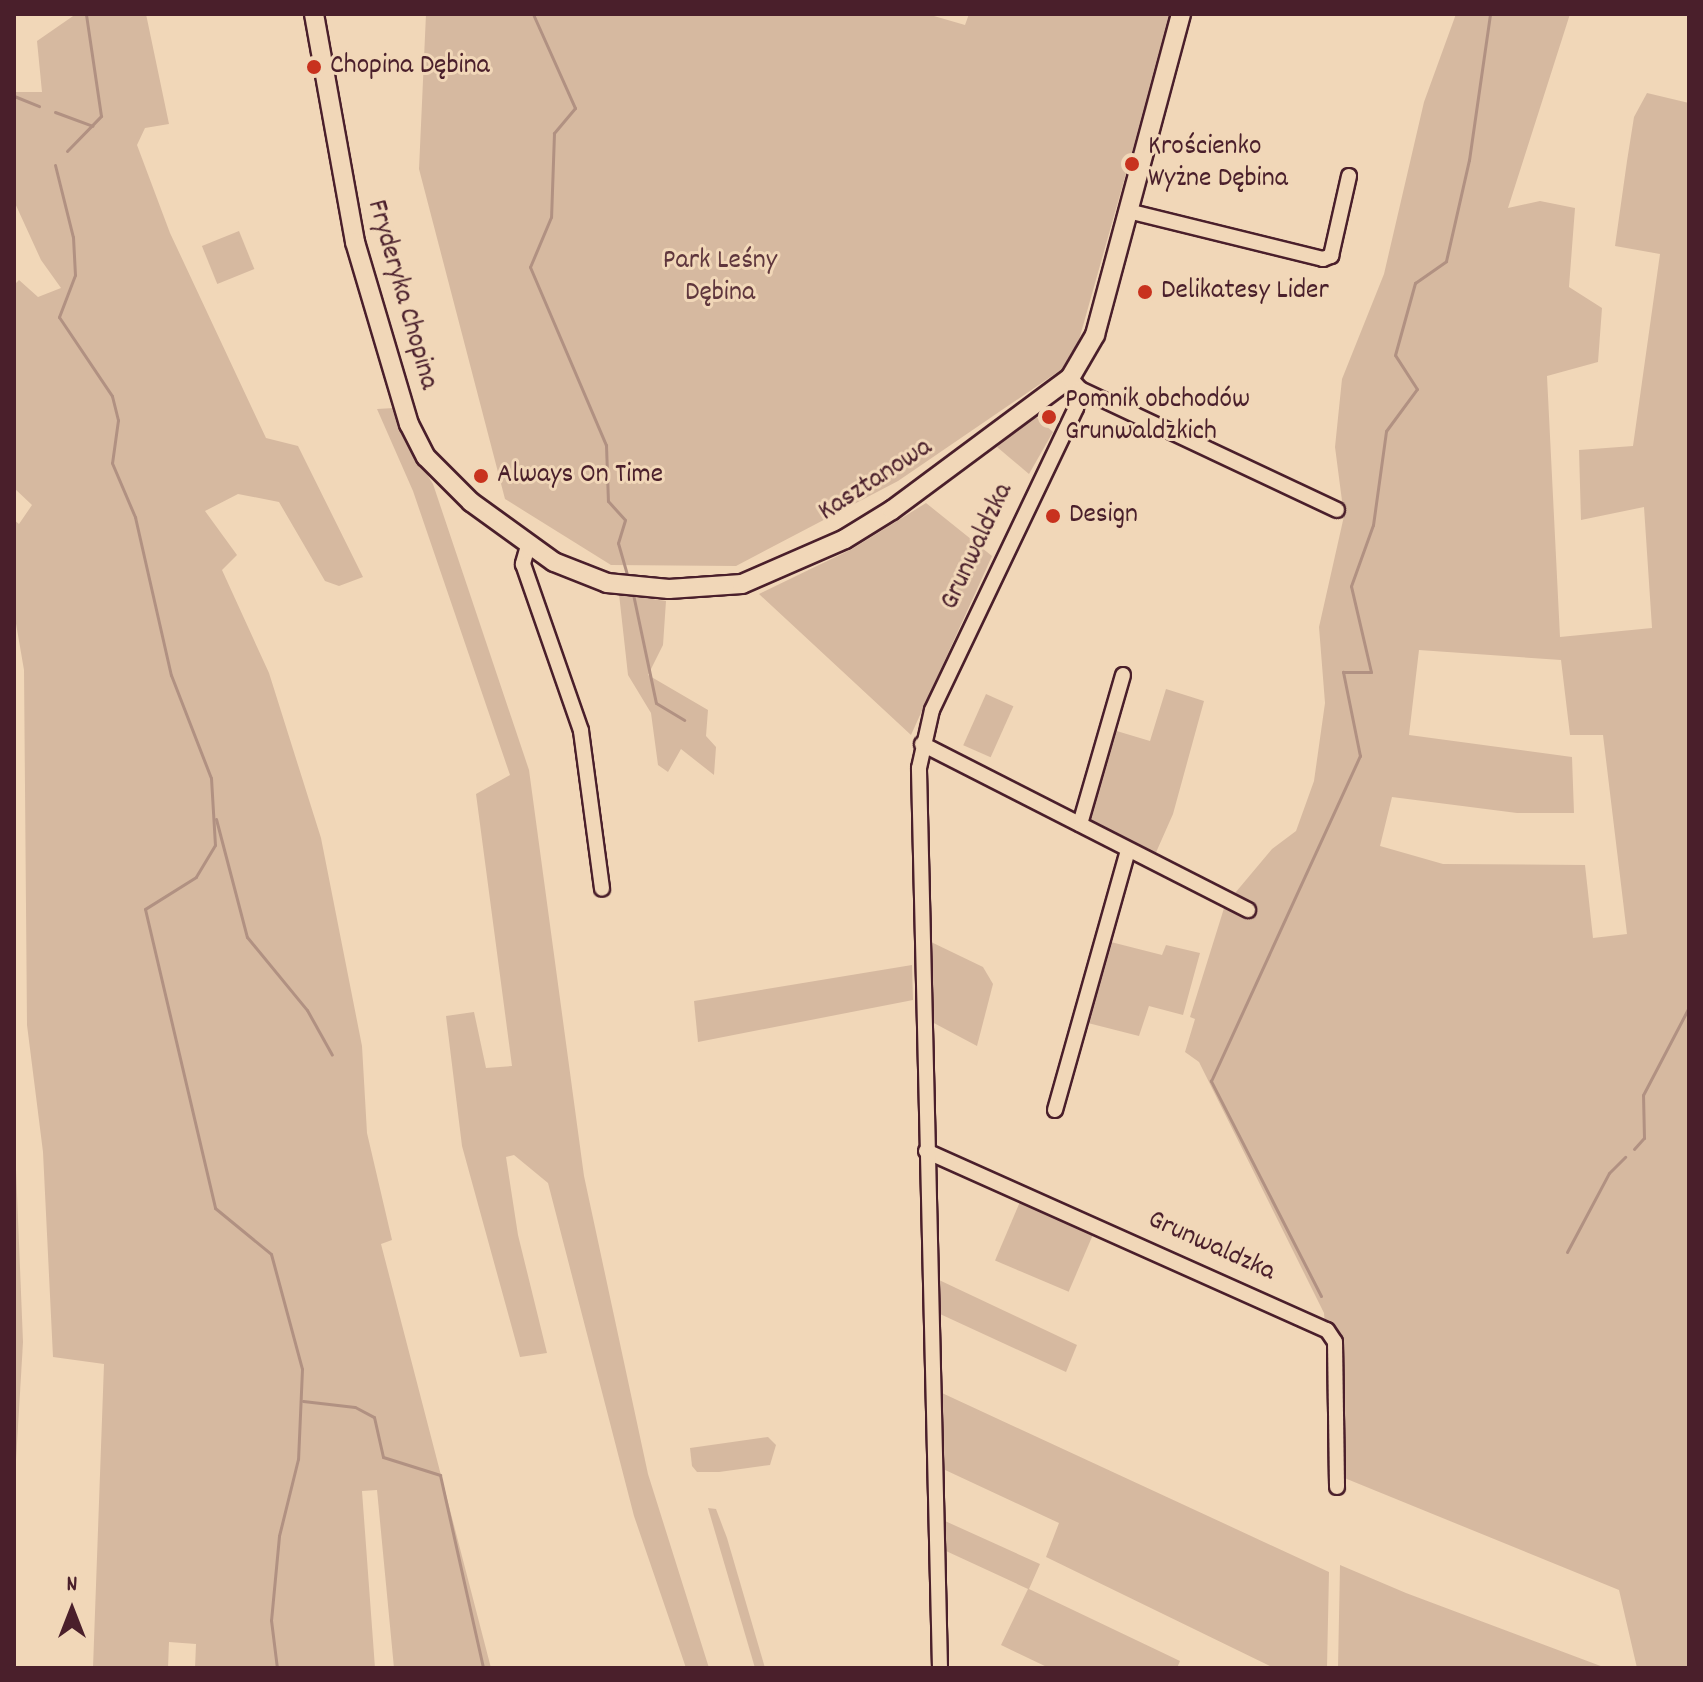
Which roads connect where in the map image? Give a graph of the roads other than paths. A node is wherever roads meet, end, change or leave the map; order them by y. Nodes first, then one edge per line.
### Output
1 (314, 14) edge
2 (1181, 14) edge
3 (1349, 176) dead end
4 (1128, 211) junction
5 (1075, 383) junction
6 (1337, 510) dead end
7 (526, 546) junction
8 (1123, 675) dead end
9 (922, 744) junction
10 (1080, 824) junction
11 (1128, 850) junction
12 (602, 889) dead end
13 (1248, 910) dead end
14 (1055, 1110) dead end
15 (926, 1151) junction
16 (1337, 1487) dead end
17 (940, 1668) edge

1 - 7 street, Fryderyka Chopina
2 - 4 street, Kasztanowa
3 - 4 street
4 - 5 street, Kasztanowa
5 - 6 street
5 - 7 street, Kasztanowa
5 - 9 street, Grunwaldzka
7 - 12 street
8 - 10 street
9 - 10 street
9 - 15 street, Grunwaldzka
10 - 11 street
11 - 13 street
11 - 14 street
15 - 16 street, Grunwaldzka
15 - 17 street, Grunwaldzka

